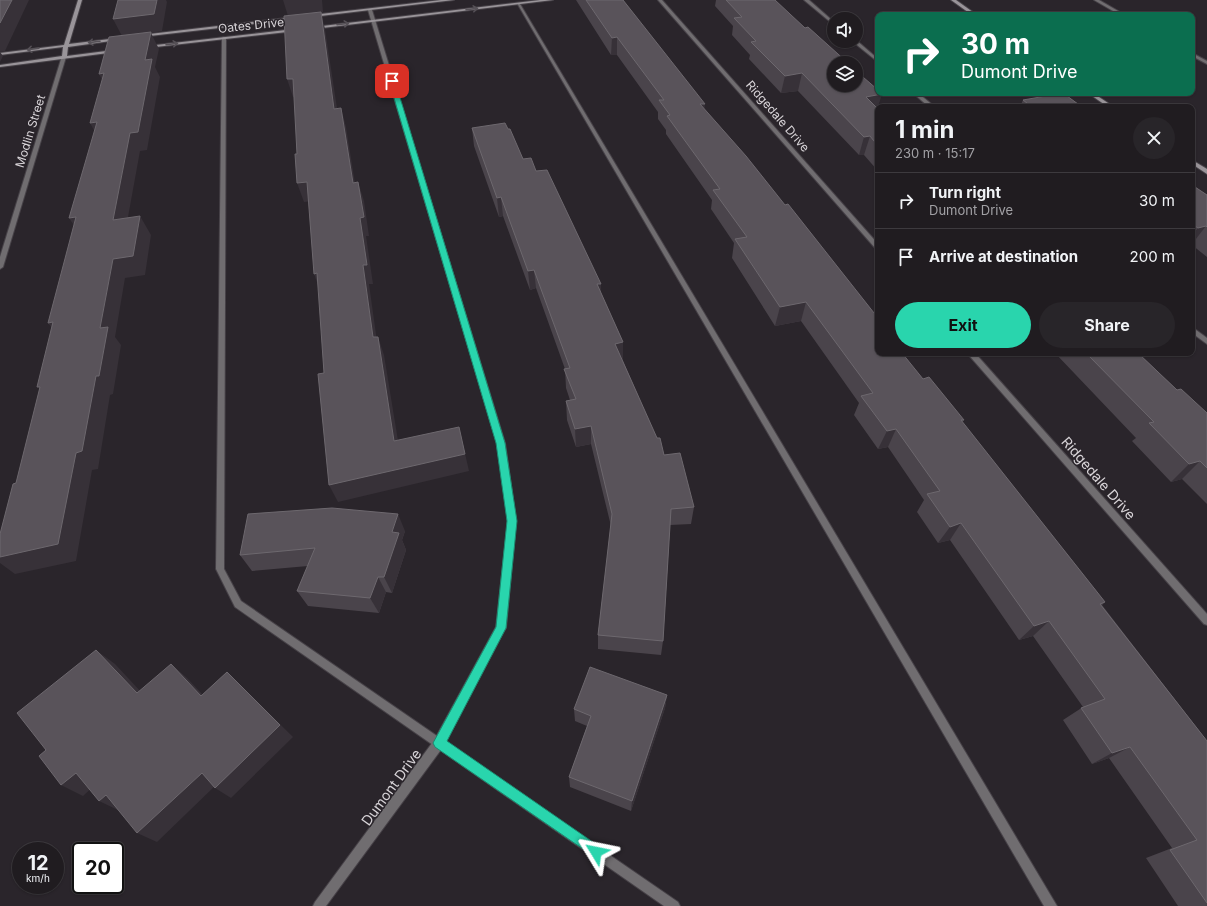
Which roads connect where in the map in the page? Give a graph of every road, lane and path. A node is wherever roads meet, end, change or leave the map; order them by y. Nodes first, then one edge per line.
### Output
1 (80, 0) edge
2 (452, 0) edge
3 (551, 0) edge
4 (660, 0) edge
5 (806, 0) edge
6 (953, 0) edge
7 (1096, 0) edge
8 (518, 4) junction
9 (370, 10) junction
10 (971, 12) edge
11 (1118, 12) edge
12 (308, 17) edge
13 (300, 18) edge
14 (827, 18) edge
15 (374, 21) junction
16 (311, 28) edge
17 (303, 29) edge
18 (136, 37) edge
19 (120, 38) edge
20 (224, 38) junction
21 (66, 45) junction
22 (141, 48) edge
23 (862, 48) edge
24 (118, 51) edge
25 (0, 54) edge
26 (1195, 56) edge
27 (64, 58) junction
28 (875, 58) edge
29 (1207, 62) edge
30 (0, 66) edge
31 (919, 96) edge
32 (1094, 96) edge
33 (928, 104) edge
34 (1106, 104) edge
35 (1195, 164) edge
36 (1207, 172) edge
37 (875, 245) edge
38 (0, 267) edge
39 (1195, 332) edge
40 (1207, 342) edge
41 (974, 356) edge
42 (1207, 621) edge
43 (439, 743) junction
44 (319, 906) edge
45 (674, 906) edge
46 (1051, 906) edge

1 - 21 main road, Modlin Street
2 - 9 main road
3 - 8 main road
4 - 37 street, Ridgedale Drive
5 - 14 street
6 - 10 main road
7 - 11 street
15 -> 8 main road
8 - 46 street
9 - 12 main road
9 - 15 street, Dumont Drive
13 - 18 main road, Oates Drive
16 -> 15 main road
15 - 43 street, Dumont Drive
17 - 20 main road, Oates Drive
19 -> 21 main road
22 -> 20 main road, Oates Drive
20 - 43 street
21 -> 25 main road
21 - 27 main road, Modlin Street
23 - 28 street
24 - 27 main road
26 - 29 street
27 - 30 main road
27 - 38 street, Modlin Street
31 - 33 street
32 - 34 main road
35 - 36 main road
39 - 40 street
41 - 42 street, Ridgedale Drive
43 - 44 street, Dumont Drive
43 - 45 street

